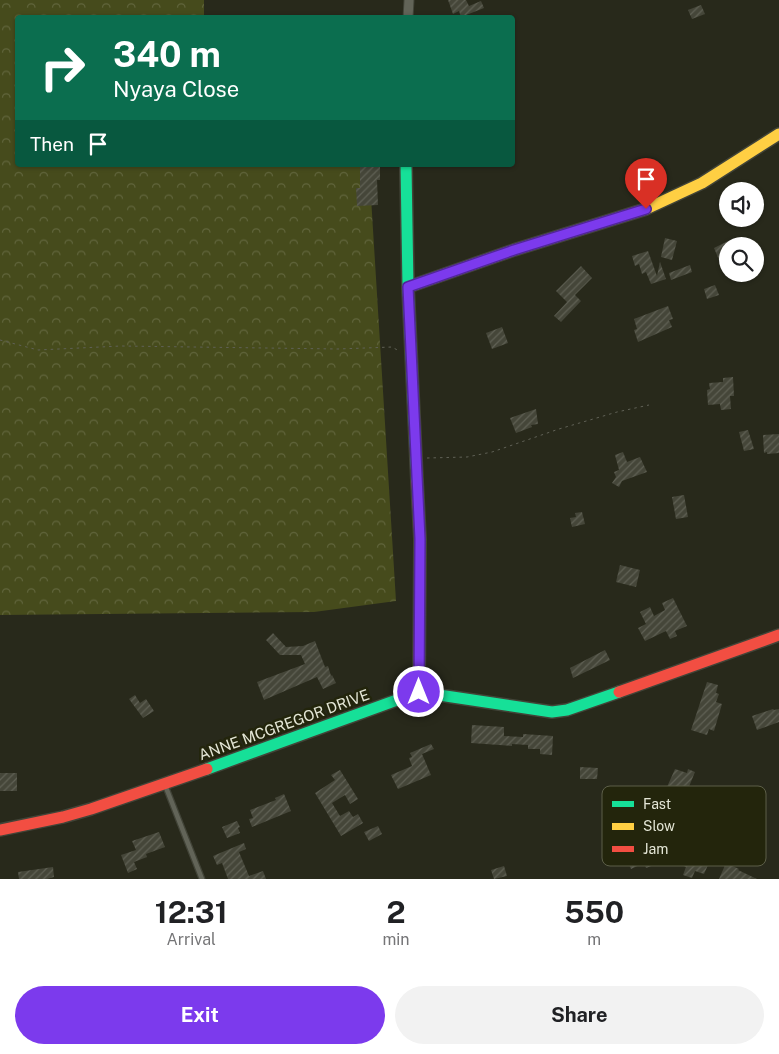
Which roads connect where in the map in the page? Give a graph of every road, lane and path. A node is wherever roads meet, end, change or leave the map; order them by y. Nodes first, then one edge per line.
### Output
1 (409, 0) edge
2 (408, 15) edge
3 (779, 134) edge
4 (406, 167) edge
5 (408, 287) junction
6 (0, 340) edge
7 (412, 356) junction
8 (649, 405) dead end
9 (416, 460) junction
10 (779, 635) edge
11 (419, 692) junction
12 (165, 784) junction
13 (0, 830) edge
14 (202, 879) edge

1 - 2 street
3 - 5 street
4 - 5 street
5 - 7 street
6 - 7 path
7 - 9 street
8 - 9 path
9 - 11 street
10 - 11 street, ANNE MCGREGOR DRIVE
11 - 12 street, ANNE MCGREGOR DRIVE
12 - 13 street, ANNE MCGREGOR DRIVE
12 - 14 lane

